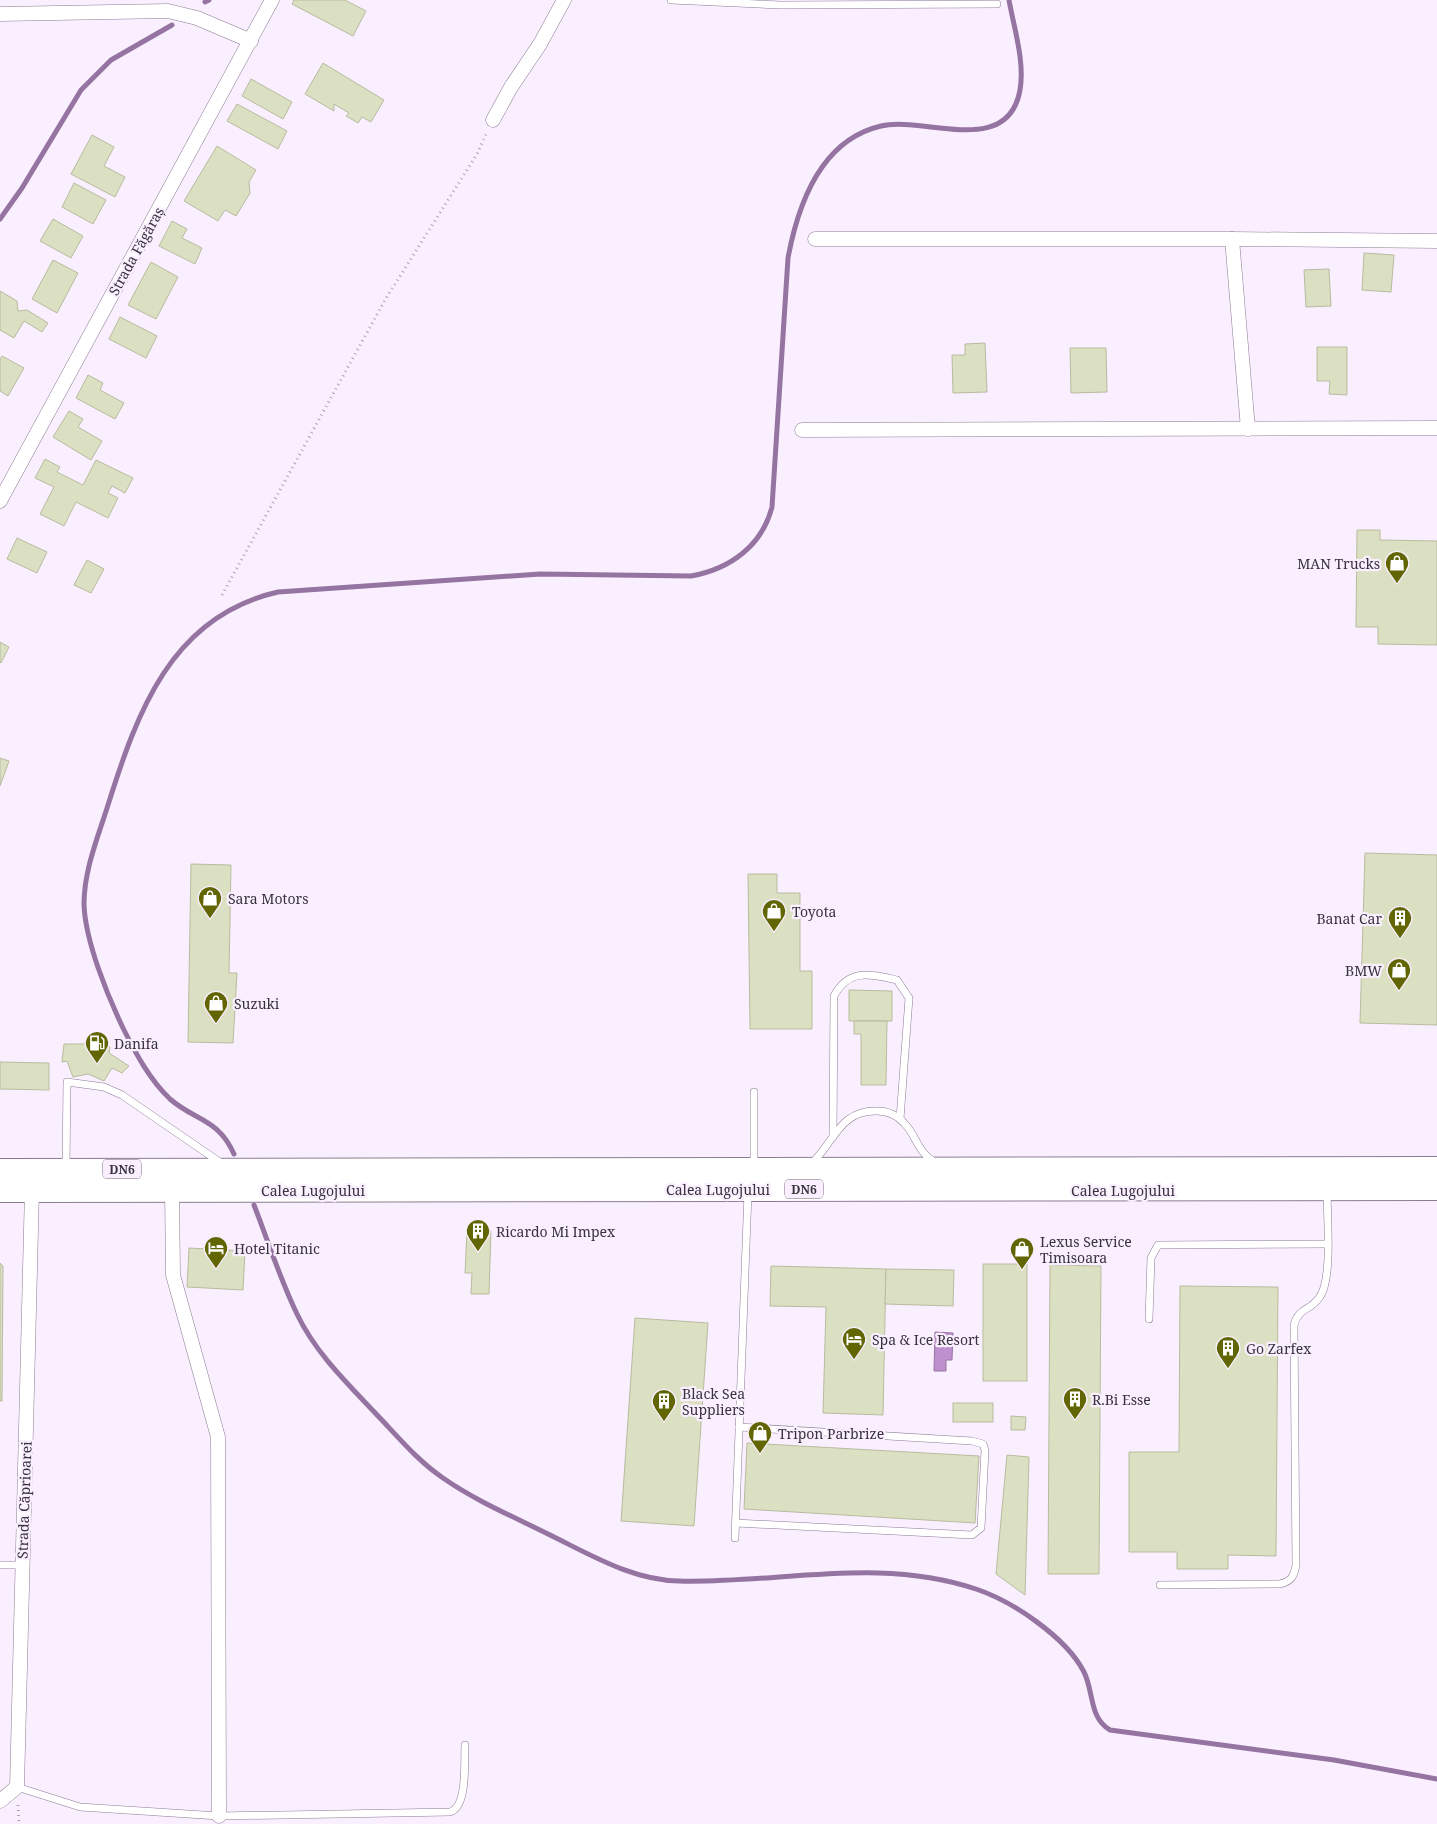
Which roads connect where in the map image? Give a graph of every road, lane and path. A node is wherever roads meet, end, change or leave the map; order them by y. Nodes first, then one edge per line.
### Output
1 (272, 0) edge
2 (564, 0) edge
3 (671, 0) edge
4 (997, 4) dead end
5 (0, 14) edge
6 (251, 41) junction
7 (493, 120) joint
8 (815, 239) dead end
9 (1232, 239) junction
10 (1437, 241) edge
11 (1437, 428) edge
12 (1248, 429) junction
13 (802, 430) dead end
14 (0, 501) edge
15 (222, 595) dead end
16 (754, 1092) dead end
17 (900, 1119) junction
18 (833, 1137) junction
19 (806, 1168) junction
20 (942, 1168) junction
21 (1437, 1168) edge
22 (66, 1169) junction
23 (230, 1169) junction
24 (0, 1170) edge
25 (751, 1179) junction
26 (1327, 1189) junction
27 (1437, 1189) edge
28 (32, 1190) junction
29 (172, 1190) junction
30 (0, 1191) edge
31 (1327, 1244) junction
32 (1149, 1319) dead end
33 (740, 1427) junction
34 (736, 1523) junction
35 (735, 1538) dead end
36 (0, 1565) edge
37 (22, 1565) junction
38 (1160, 1585) dead end
39 (465, 1745) dead end
40 (17, 1787) junction
41 (0, 1801) edge
42 (219, 1816) junction

1 - 6 street, Strada Făgăraș
2 - 7 street
3 - 4 lane
5 - 6 street
6 - 14 street, Strada Făgăraș
7 - 15 path
8 - 9 street
9 - 10 street
9 - 12 street
11 - 12 street
12 - 13 street
16 - 25 lane
17 - 18 lane
17 - 18 lane
17 - 20 lane
18 - 19 lane
19 - 20 main road, Calea Lugojului / DN6
19 - 25 main road, Calea Lugojului / DN6
20 - 21 main road, Calea Lugojului / DN6
22 - 23 main road, Calea Lugojului / DN6
22 - 23 lane
22 - 24 main road, Calea Lugojului / DN6
23 - 25 main road, Calea Lugojului / DN6
25 - 26 main road, Calea Lugojului / DN6
25 - 29 main road, Calea Lugojului / DN6
25 - 33 lane
26 - 27 main road, Calea Lugojului / DN6
26 - 31 lane
28 - 29 main road, Calea Lugojului / DN6
28 - 30 main road, Calea Lugojului / DN6
28 - 37 street, Strada Căprioarei
29 - 42 street
31 - 32 lane
31 - 38 lane
33 - 34 lane
33 - 34 lane
34 - 35 lane
36 - 37 lane
37 - 40 street, Strada Căprioarei
39 - 42 lane
40 - 41 street
40 - 42 lane

